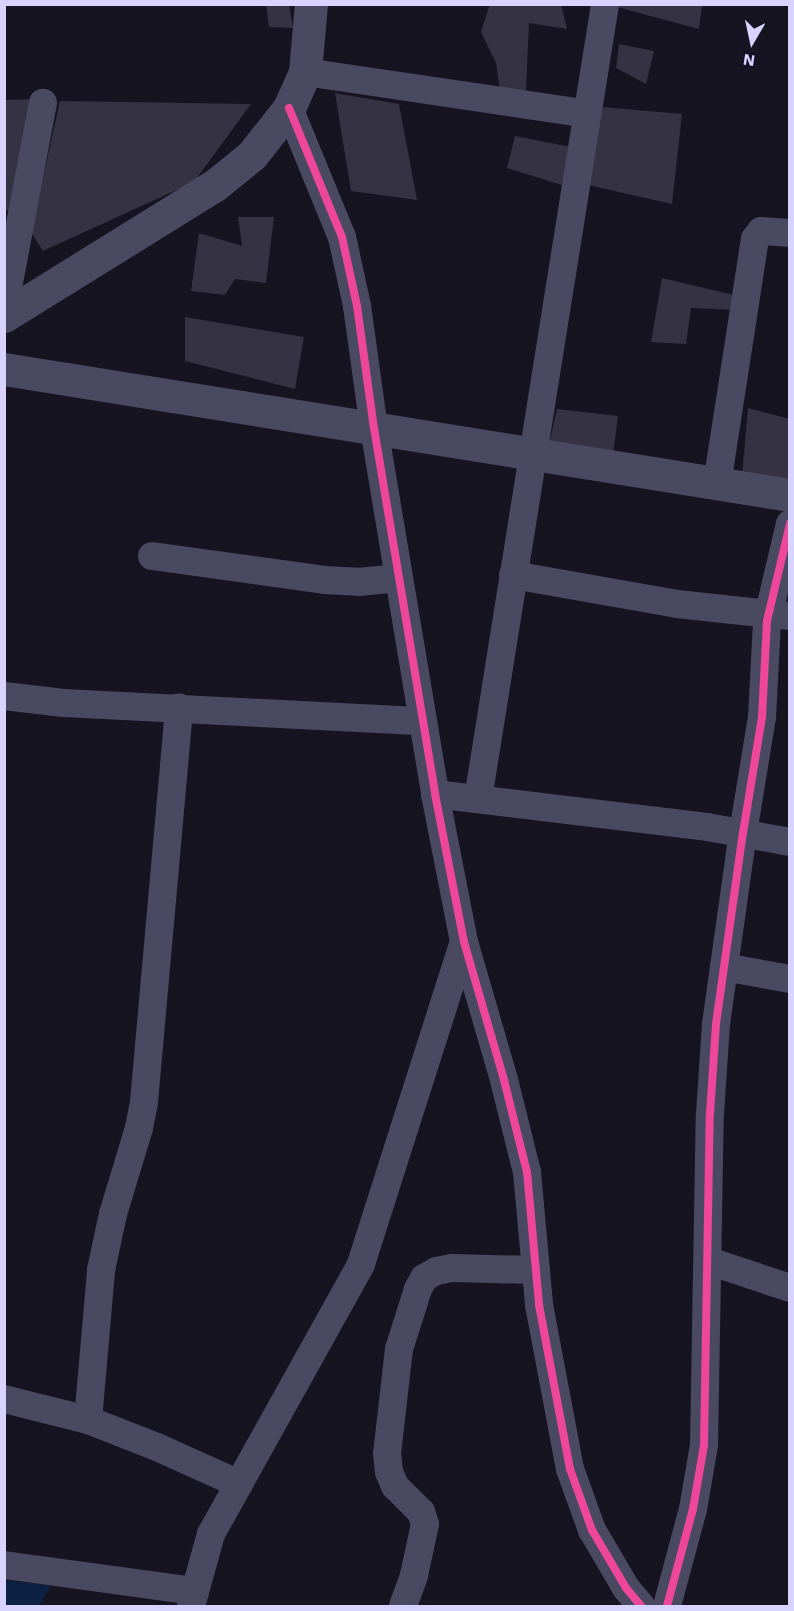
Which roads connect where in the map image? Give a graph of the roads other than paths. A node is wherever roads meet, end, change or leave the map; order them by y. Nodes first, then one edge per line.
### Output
1 (311, 4) edge
2 (605, 4) edge
3 (305, 72) junction
4 (43, 103) dead end
5 (289, 108) junction
6 (588, 114) junction
7 (789, 233) edge
8 (4, 309) edge
9 (4, 316) edge
10 (4, 369) edge
11 (374, 428) junction
12 (532, 455) junction
13 (717, 484) junction
14 (789, 495) edge
15 (789, 524) edge
16 (152, 556) dead end
17 (513, 575) junction
18 (399, 578) junction
19 (779, 614) edge
20 (4, 696) edge
21 (179, 708) junction
22 (423, 721) junction
23 (435, 794) junction
24 (478, 799) junction
25 (742, 833) junction
26 (789, 842) edge
27 (464, 942) junction
28 (724, 967) junction
29 (789, 979) edge
30 (709, 1260) junction
31 (536, 1270) junction
32 (789, 1288) edge
33 (4, 1399) edge
34 (88, 1420) junction
35 (239, 1484) junction
36 (4, 1565) edge
37 (193, 1599) edge
38 (403, 1606) edge
39 (641, 1606) edge
40 (667, 1606) edge

1 - 3 street
2 - 6 street
3 - 5 street
3 - 6 street
4 - 8 street
5 - 9 street
5 - 11 street
6 - 12 street
7 - 13 street
10 - 11 street
11 - 12 street
11 - 18 street
12 - 13 street
12 - 17 street
13 - 14 street
15 - 19 street
16 - 18 street
17 - 19 street
17 - 24 street
18 - 22 street
19 - 25 street
20 - 21 street
21 - 22 street
21 - 34 street
22 - 23 street
23 - 24 street
23 - 27 street
24 - 25 street
25 - 26 street
25 - 28 street
27 - 31 street
27 - 35 street
28 - 29 street
28 - 30 street
30 - 32 street
30 - 40 street
31 - 38 street
31 - 39 street
33 - 34 street
34 - 35 street
35 - 37 street
36 - 37 street

